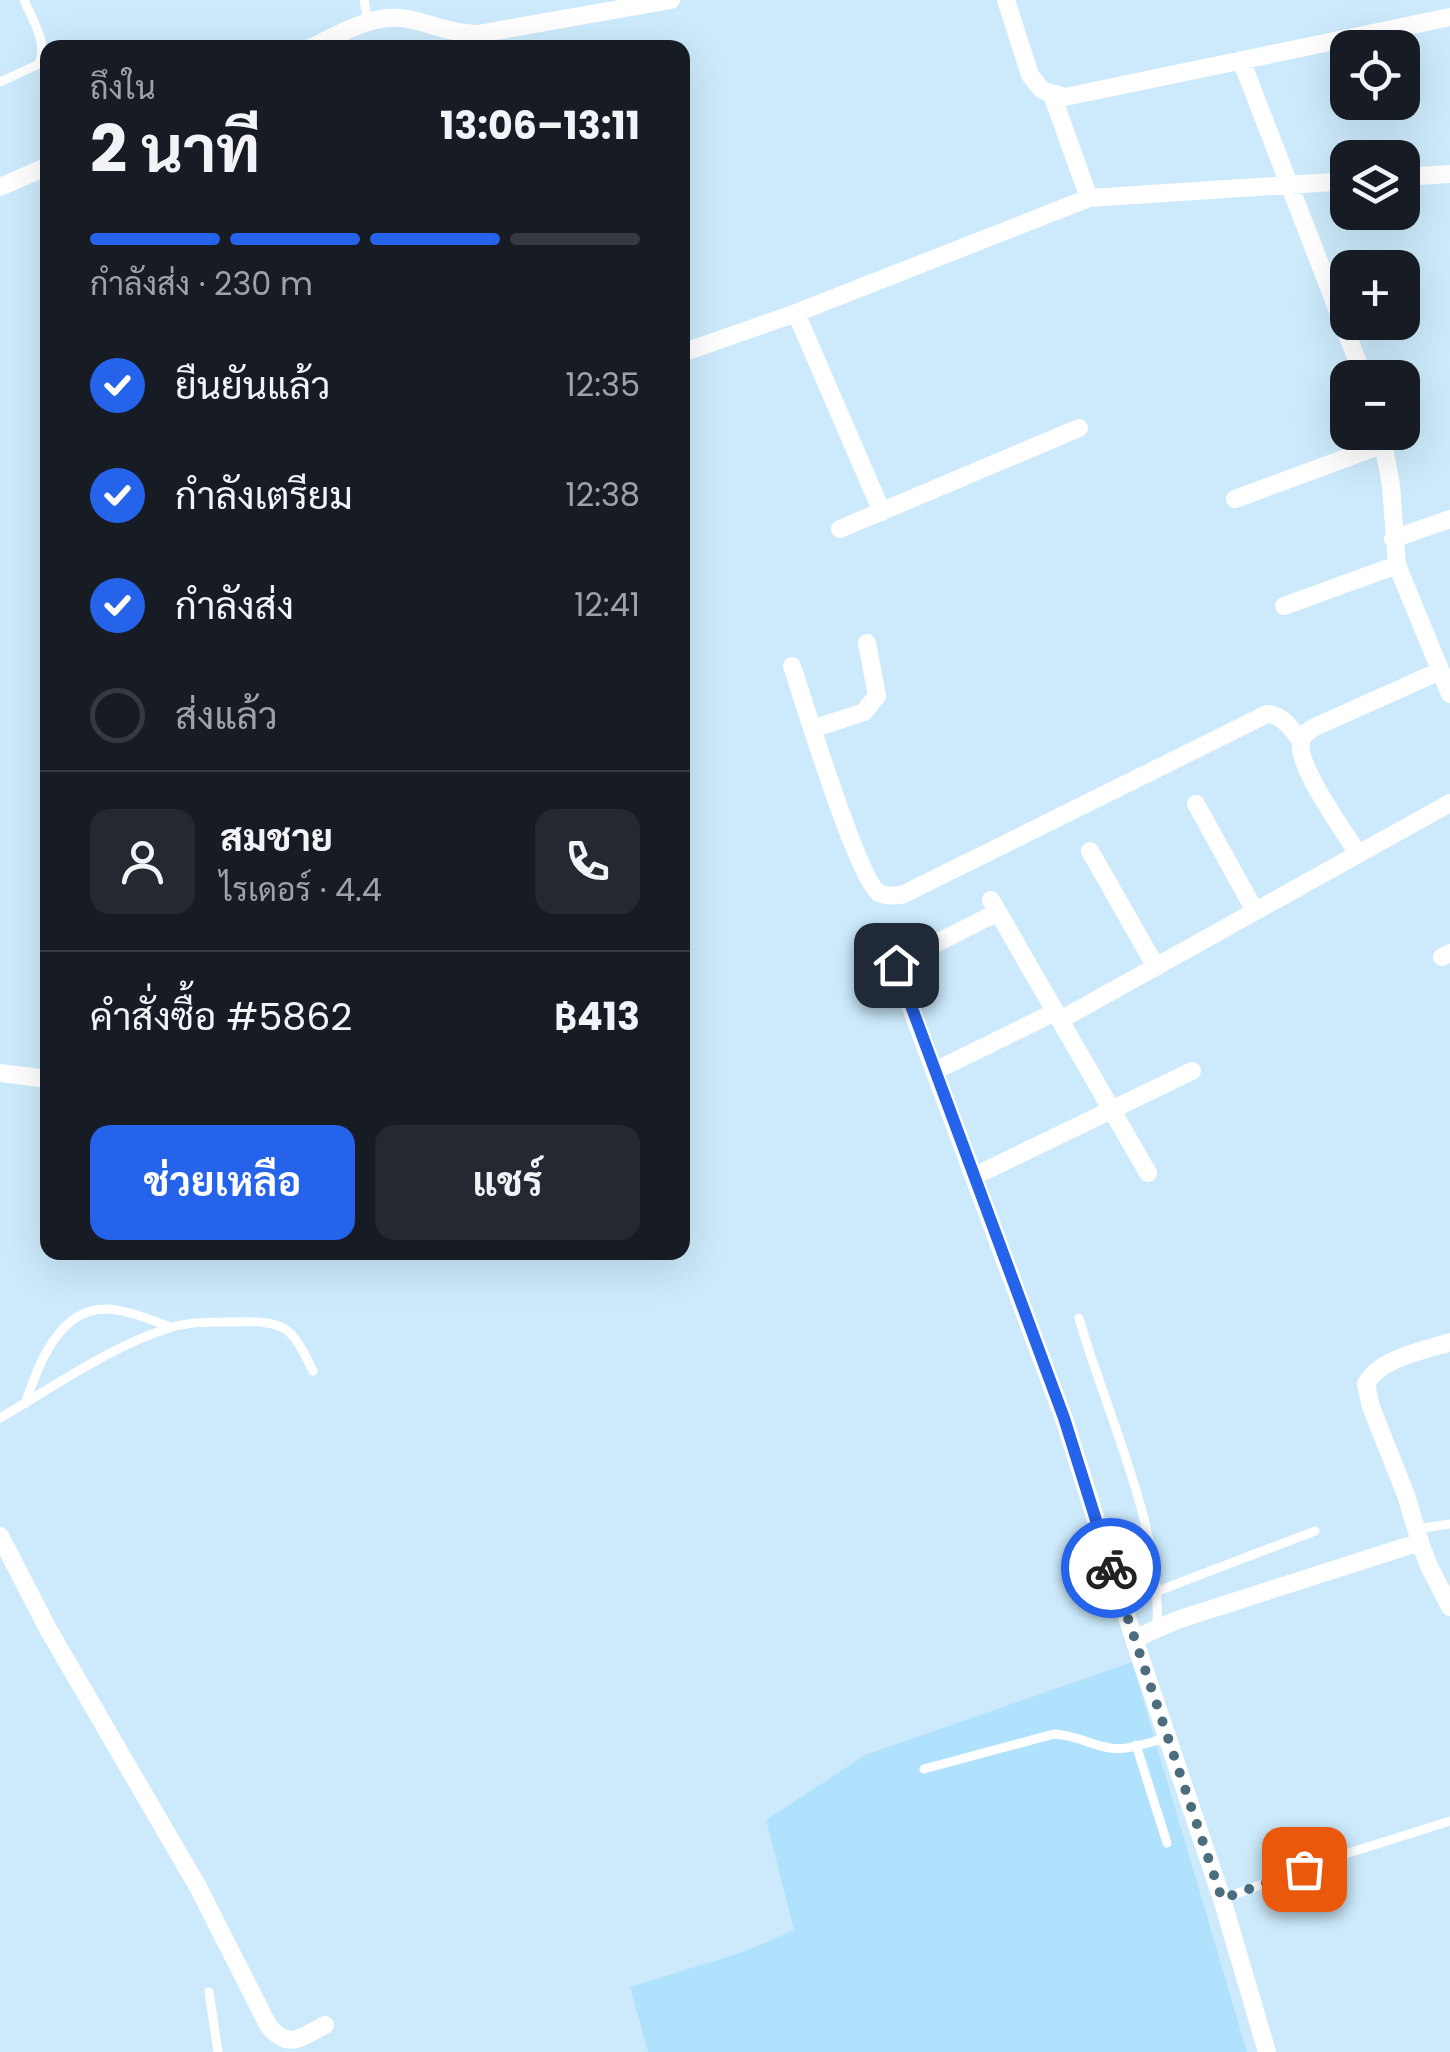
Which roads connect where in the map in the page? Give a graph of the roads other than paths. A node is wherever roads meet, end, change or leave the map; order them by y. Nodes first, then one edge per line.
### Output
1 (24, 0) edge
2 (364, 0) edge
3 (670, 0) edge
4 (1006, 0) edge
5 (569, 9) edge
6 (1450, 17) edge
7 (368, 22) junction
8 (42, 40) edge
9 (328, 40) edge
10 (1242, 60) junction
11 (40, 62) edge
12 (0, 82) edge
13 (1052, 95) junction
14 (40, 170) edge
15 (1450, 174) edge
16 (1420, 176) edge
17 (1330, 183) edge
18 (1292, 186) junction
19 (0, 187) edge
20 (1089, 198) junction
21 (796, 313) junction
22 (690, 351) edge
23 (1357, 360) edge
24 (1078, 428) dead end
25 (1354, 450) edge
26 (1385, 450) edge
27 (1235, 499) dead end
28 (882, 512) junction
29 (1450, 519) edge
30 (840, 529) dead end
31 (1393, 540) junction
32 (1398, 565) junction
33 (1284, 606) dead end
34 (867, 644) dead end
35 (1441, 660) edge
36 (792, 666) dead end
37 (1450, 694) edge
38 (812, 729) junction
39 (1301, 741) junction
40 (1450, 803) edge
41 (1196, 804) dead end
42 (1090, 851) dead end
43 (1358, 854) junction
44 (1255, 911) junction
45 (1156, 966) junction
46 (1057, 1016) junction
47 (946, 1066) dead end
48 (1192, 1071) dead end
49 (0, 1073) edge
50 (40, 1078) edge
51 (1112, 1110) junction
52 (985, 1170) dead end
53 (1148, 1173) dead end
54 (1080, 1318) dead end
55 (171, 1327) junction
56 (1450, 1342) edge
57 (313, 1371) dead end
58 (25, 1404) junction
59 (0, 1418) edge
60 (1450, 1524) edge
61 (1316, 1531) dead end
62 (0, 1536) edge
63 (1418, 1536) junction
64 (1158, 1591) junction
65 (1447, 1595) edge
66 (1157, 1628) junction
67 (1134, 1639) junction
68 (1168, 1738) junction
69 (1136, 1745) junction
70 (924, 1769) dead end
71 (1450, 1821) edge
72 (1167, 1843) dead end
73 (1222, 1899) junction
74 (209, 1992) dead end
75 (325, 2025) dead end
76 (218, 2052) edge
77 (1267, 2052) edge

1 - 8 lane
2 - 7 lane
3 - 5 street
4 - 13 street
5 - 7 street
6 - 10 street
7 - 9 street
10 - 13 street
10 - 18 street
11 - 12 lane
13 - 20 street
14 - 19 street
15 - 16 street
17 - 18 street
18 - 20 street
18 - 23 street
20 - 21 street
21 - 22 street
21 - 28 street
24 - 28 street
25 - 27 street
26 - 31 street
28 - 30 street
29 - 31 street
31 - 32 street
32 - 33 street
32 - 35 street
34 - 38 street
35 - 37 street
35 - 39 street
36 - 38 street
38 - 39 street
39 - 43 street
40 - 43 street
41 - 44 street
42 - 45 street
43 - 44 street
44 - 45 street
45 - 46 street
46 - 47 street
46 - 51 street
46 - 67 street
48 - 51 street
49 - 50 street
51 - 52 street
51 - 53 street
54 - 64 lane
55 - 57 lane
55 - 58 lane
55 - 58 lane
56 - 63 street
58 - 59 lane
60 - 63 lane
61 - 64 lane
62 - 75 street
63 - 65 street
63 - 66 street
64 - 66 lane
66 - 67 street
67 - 68 street
68 - 69 lane
68 - 73 street
69 - 70 lane
69 - 72 lane
71 - 73 lane
73 - 77 street
74 - 76 lane

